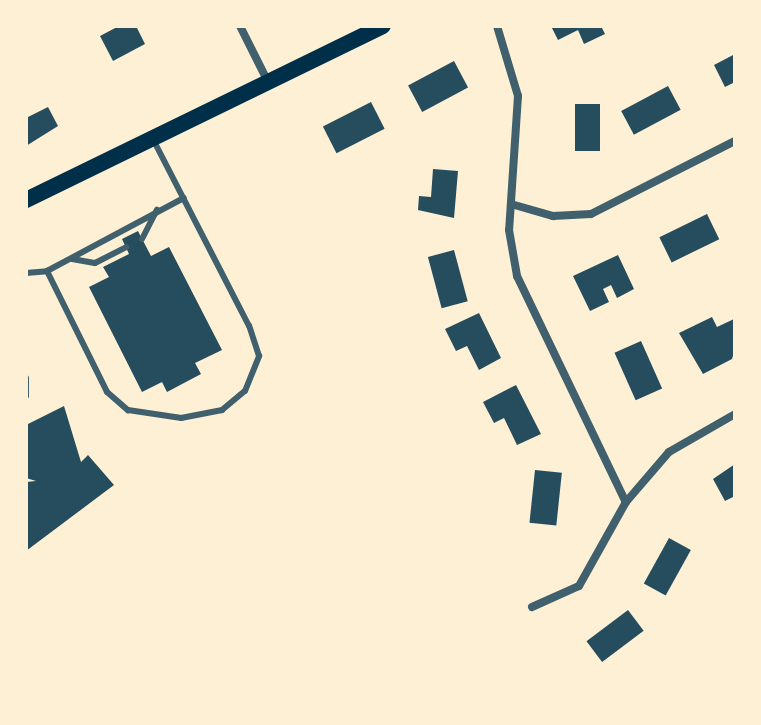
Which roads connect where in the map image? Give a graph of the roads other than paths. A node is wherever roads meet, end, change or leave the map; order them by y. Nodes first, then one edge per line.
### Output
1 (240, 26) edge
2 (383, 26) edge
3 (497, 26) edge
4 (268, 82) junction
5 (152, 138) junction
6 (735, 141) edge
7 (184, 198) junction
8 (26, 200) edge
9 (511, 204) junction
10 (157, 210) junction
11 (142, 239) dead end
12 (126, 247) dead end
13 (72, 259) junction
14 (47, 271) junction
15 (26, 273) edge
16 (26, 378) edge
17 (26, 396) edge
18 (735, 414) edge
19 (626, 502) junction
20 (532, 607) dead end

1 - 4 street
2 - 4 main road
3 - 9 street
4 - 5 main road
5 - 7 lane
5 - 8 main road
6 - 9 street
7 - 10 lane
7 - 14 lane
9 - 19 street
10 - 11 lane
10 - 13 lane
12 - 13 lane
13 - 14 lane
14 - 15 lane
16 - 17 lane
18 - 19 street
19 - 20 street

